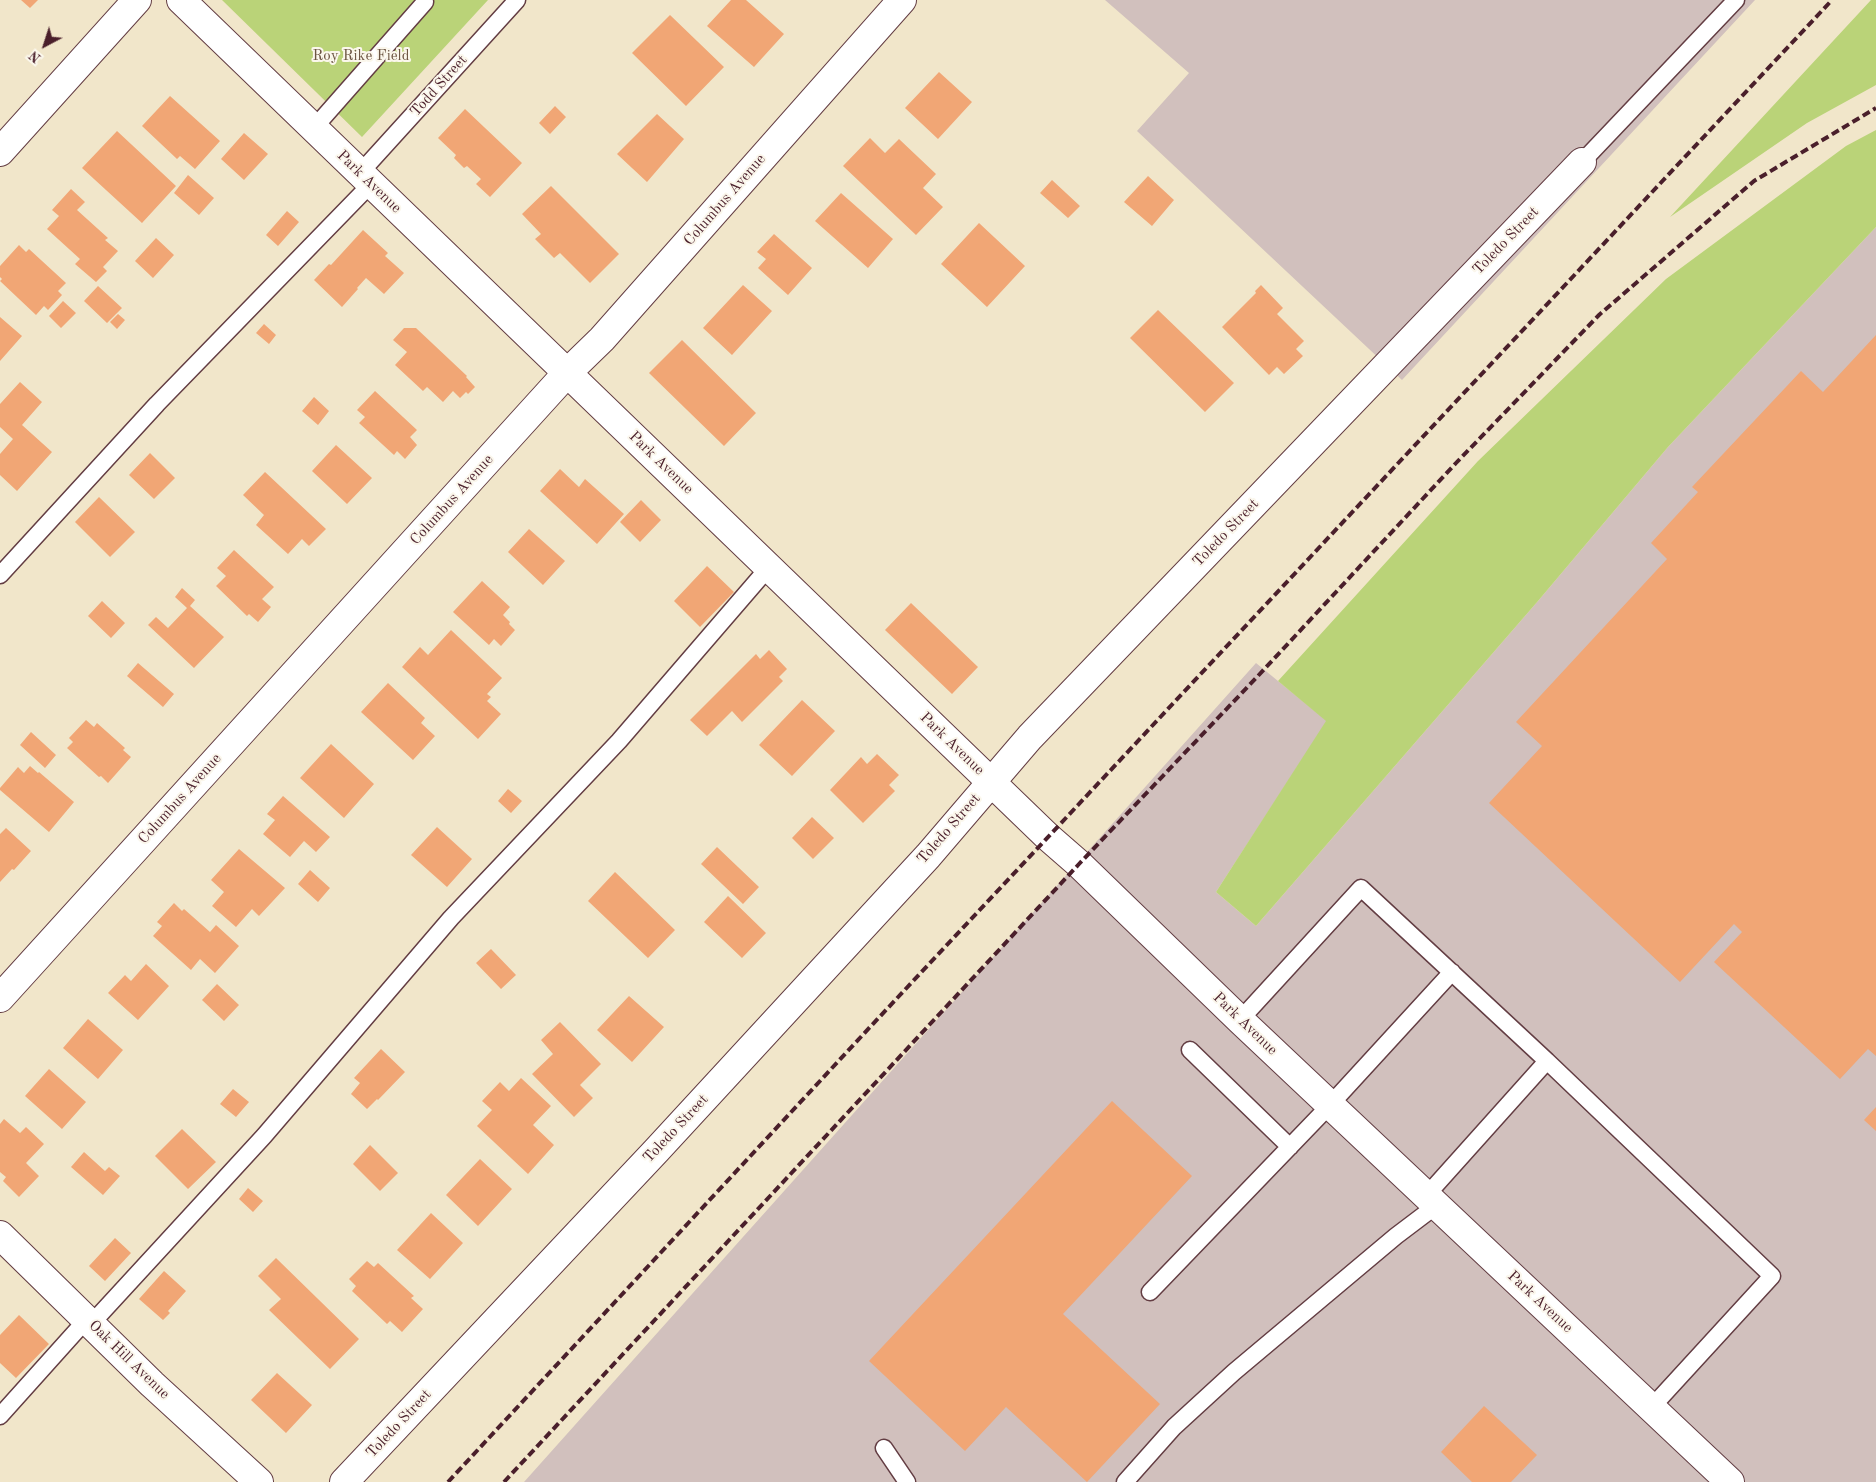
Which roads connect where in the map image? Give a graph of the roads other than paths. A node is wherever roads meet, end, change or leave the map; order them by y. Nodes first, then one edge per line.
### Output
1 (137, 0) edge
2 (181, 0) edge
3 (517, 0) edge
4 (902, 0) edge
5 (1736, 0) edge
6 (425, 2) dead end
7 (314, 128) junction
8 (0, 152) edge
9 (1582, 162) joint
10 (366, 178) junction
11 (567, 373) junction
12 (769, 568) junction
13 (0, 575) edge
14 (990, 782) junction
15 (1452, 972) junction
16 (0, 998) edge
17 (1240, 1020) junction
18 (1190, 1050) dead end
19 (1548, 1061) junction
20 (1330, 1105) junction
21 (1290, 1147) junction
22 (1432, 1201) junction
23 (0, 1235) edge
24 (1150, 1292) dead end
25 (89, 1321) junction
26 (1651, 1408) junction
27 (0, 1416) edge
28 (884, 1448) dead end
29 (259, 1482) edge
30 (344, 1482) edge
31 (907, 1482) edge
32 (1125, 1482) edge
33 (1730, 1482) edge

1 - 8 street
2 - 7 street, Park Avenue
3 - 10 lane, Todd Street
4 - 11 street, Columbus Avenue
5 - 9 lane
6 - 7 lane
7 - 10 street, Park Avenue
9 - 14 street, Toledo Street
10 - 11 street, Park Avenue
10 - 13 lane, Todd Street
11 - 12 street, Park Avenue
11 - 16 street, Columbus Avenue
12 - 14 street, Park Avenue
12 - 25 lane
14 - 17 street, Park Avenue
14 - 30 street, Toledo Street
15 - 17 lane
15 - 19 lane
15 - 20 lane
17 - 20 street, Park Avenue
18 - 21 lane
19 - 22 lane
19 - 26 lane
20 - 21 lane
20 - 22 street, Park Avenue
21 - 24 lane
22 - 26 street, Park Avenue
22 - 32 lane
23 - 25 street, Oak Hill Avenue
25 - 27 lane
25 - 29 street, Oak Hill Avenue
26 - 33 street, Park Avenue
28 - 31 lane

